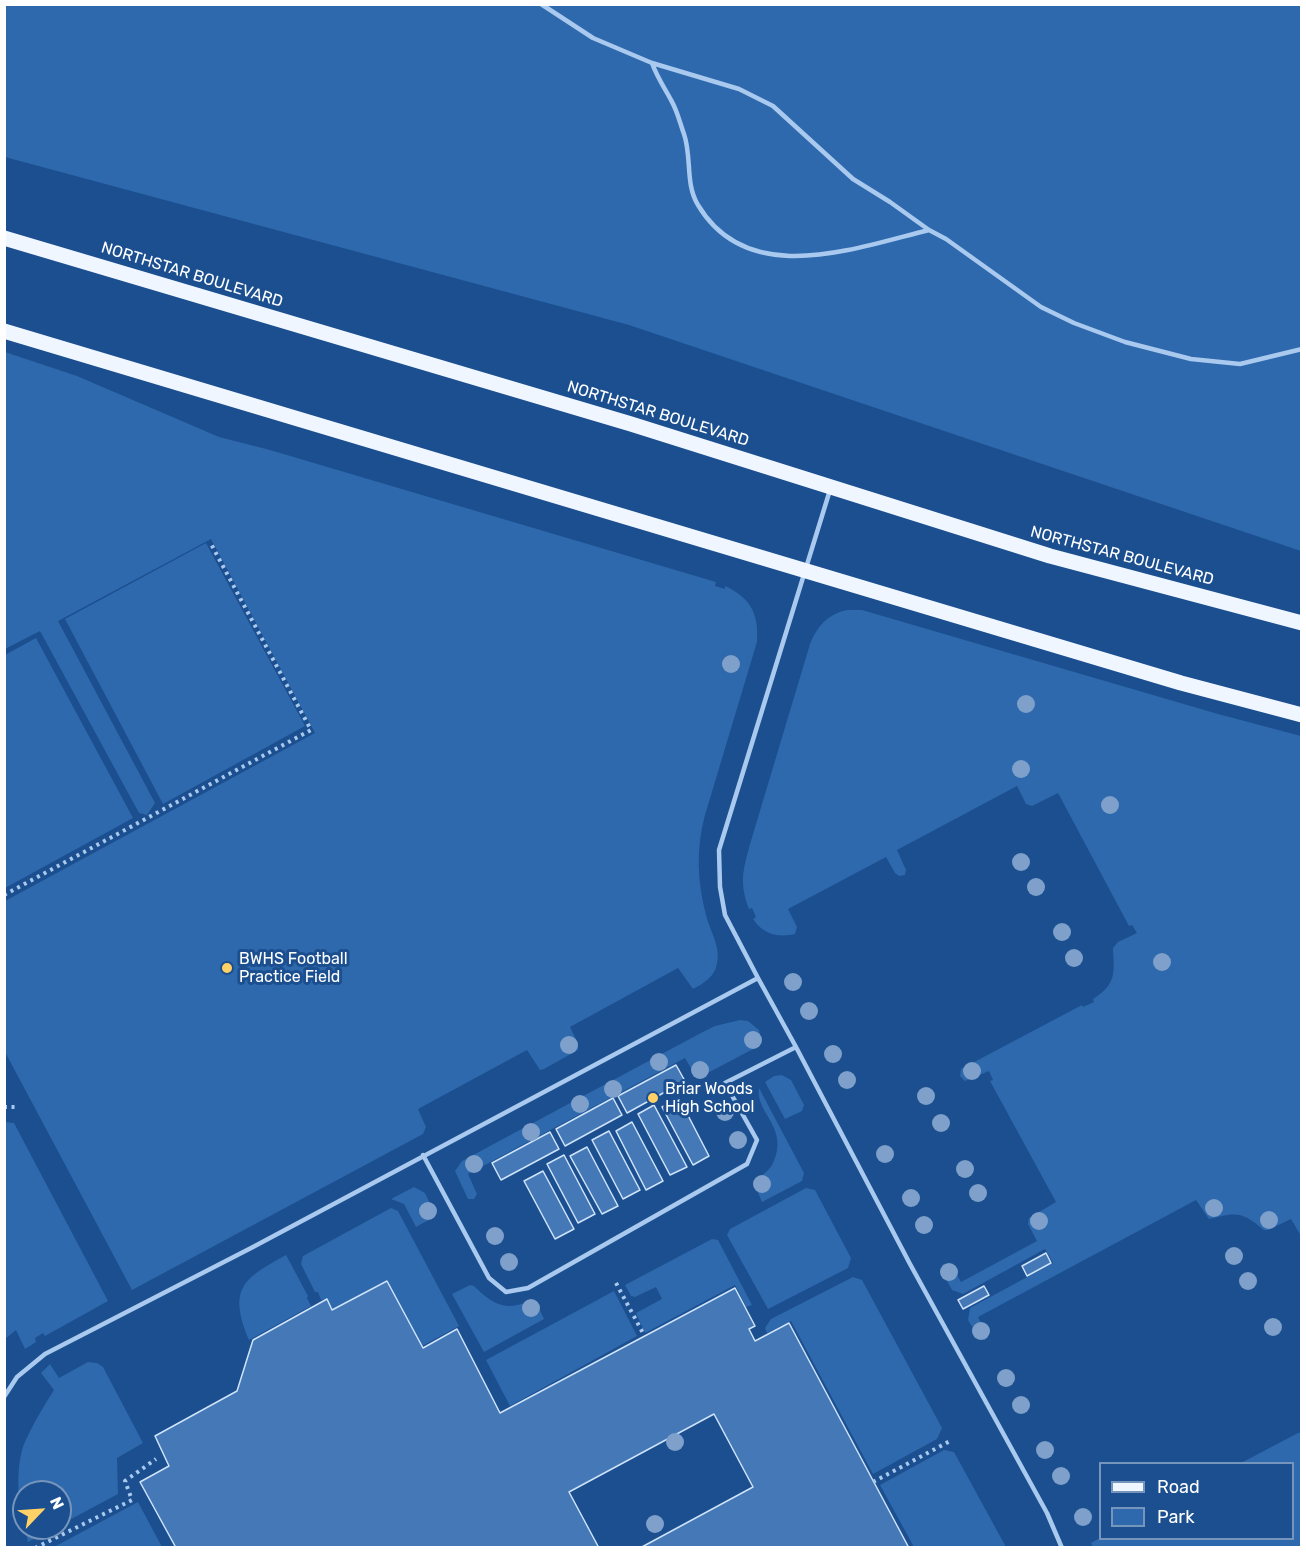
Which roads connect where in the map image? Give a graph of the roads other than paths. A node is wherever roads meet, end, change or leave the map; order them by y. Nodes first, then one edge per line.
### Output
1 (541, 4) edge
2 (652, 63) junction
3 (929, 230) junction
4 (4, 238) edge
5 (4, 331) edge
6 (1302, 349) edge
7 (831, 486) junction
8 (804, 570) junction
9 (1302, 623) edge
10 (1302, 715) edge
11 (758, 978) junction
12 (796, 1047) junction
13 (423, 1155) junction
14 (4, 1396) edge
15 (1062, 1548) edge

1 - 2 lane
2 - 3 lane
2 - 3 lane
3 - 6 lane
4 - 7 main road, NORTHSTAR BOULEVARD
5 - 8 main road
7 - 8 lane
7 - 9 main road, NORTHSTAR BOULEVARD
8 - 10 main road
8 - 11 lane
11 - 12 lane
11 - 13 lane
12 - 13 lane
12 - 15 lane
13 - 14 lane

